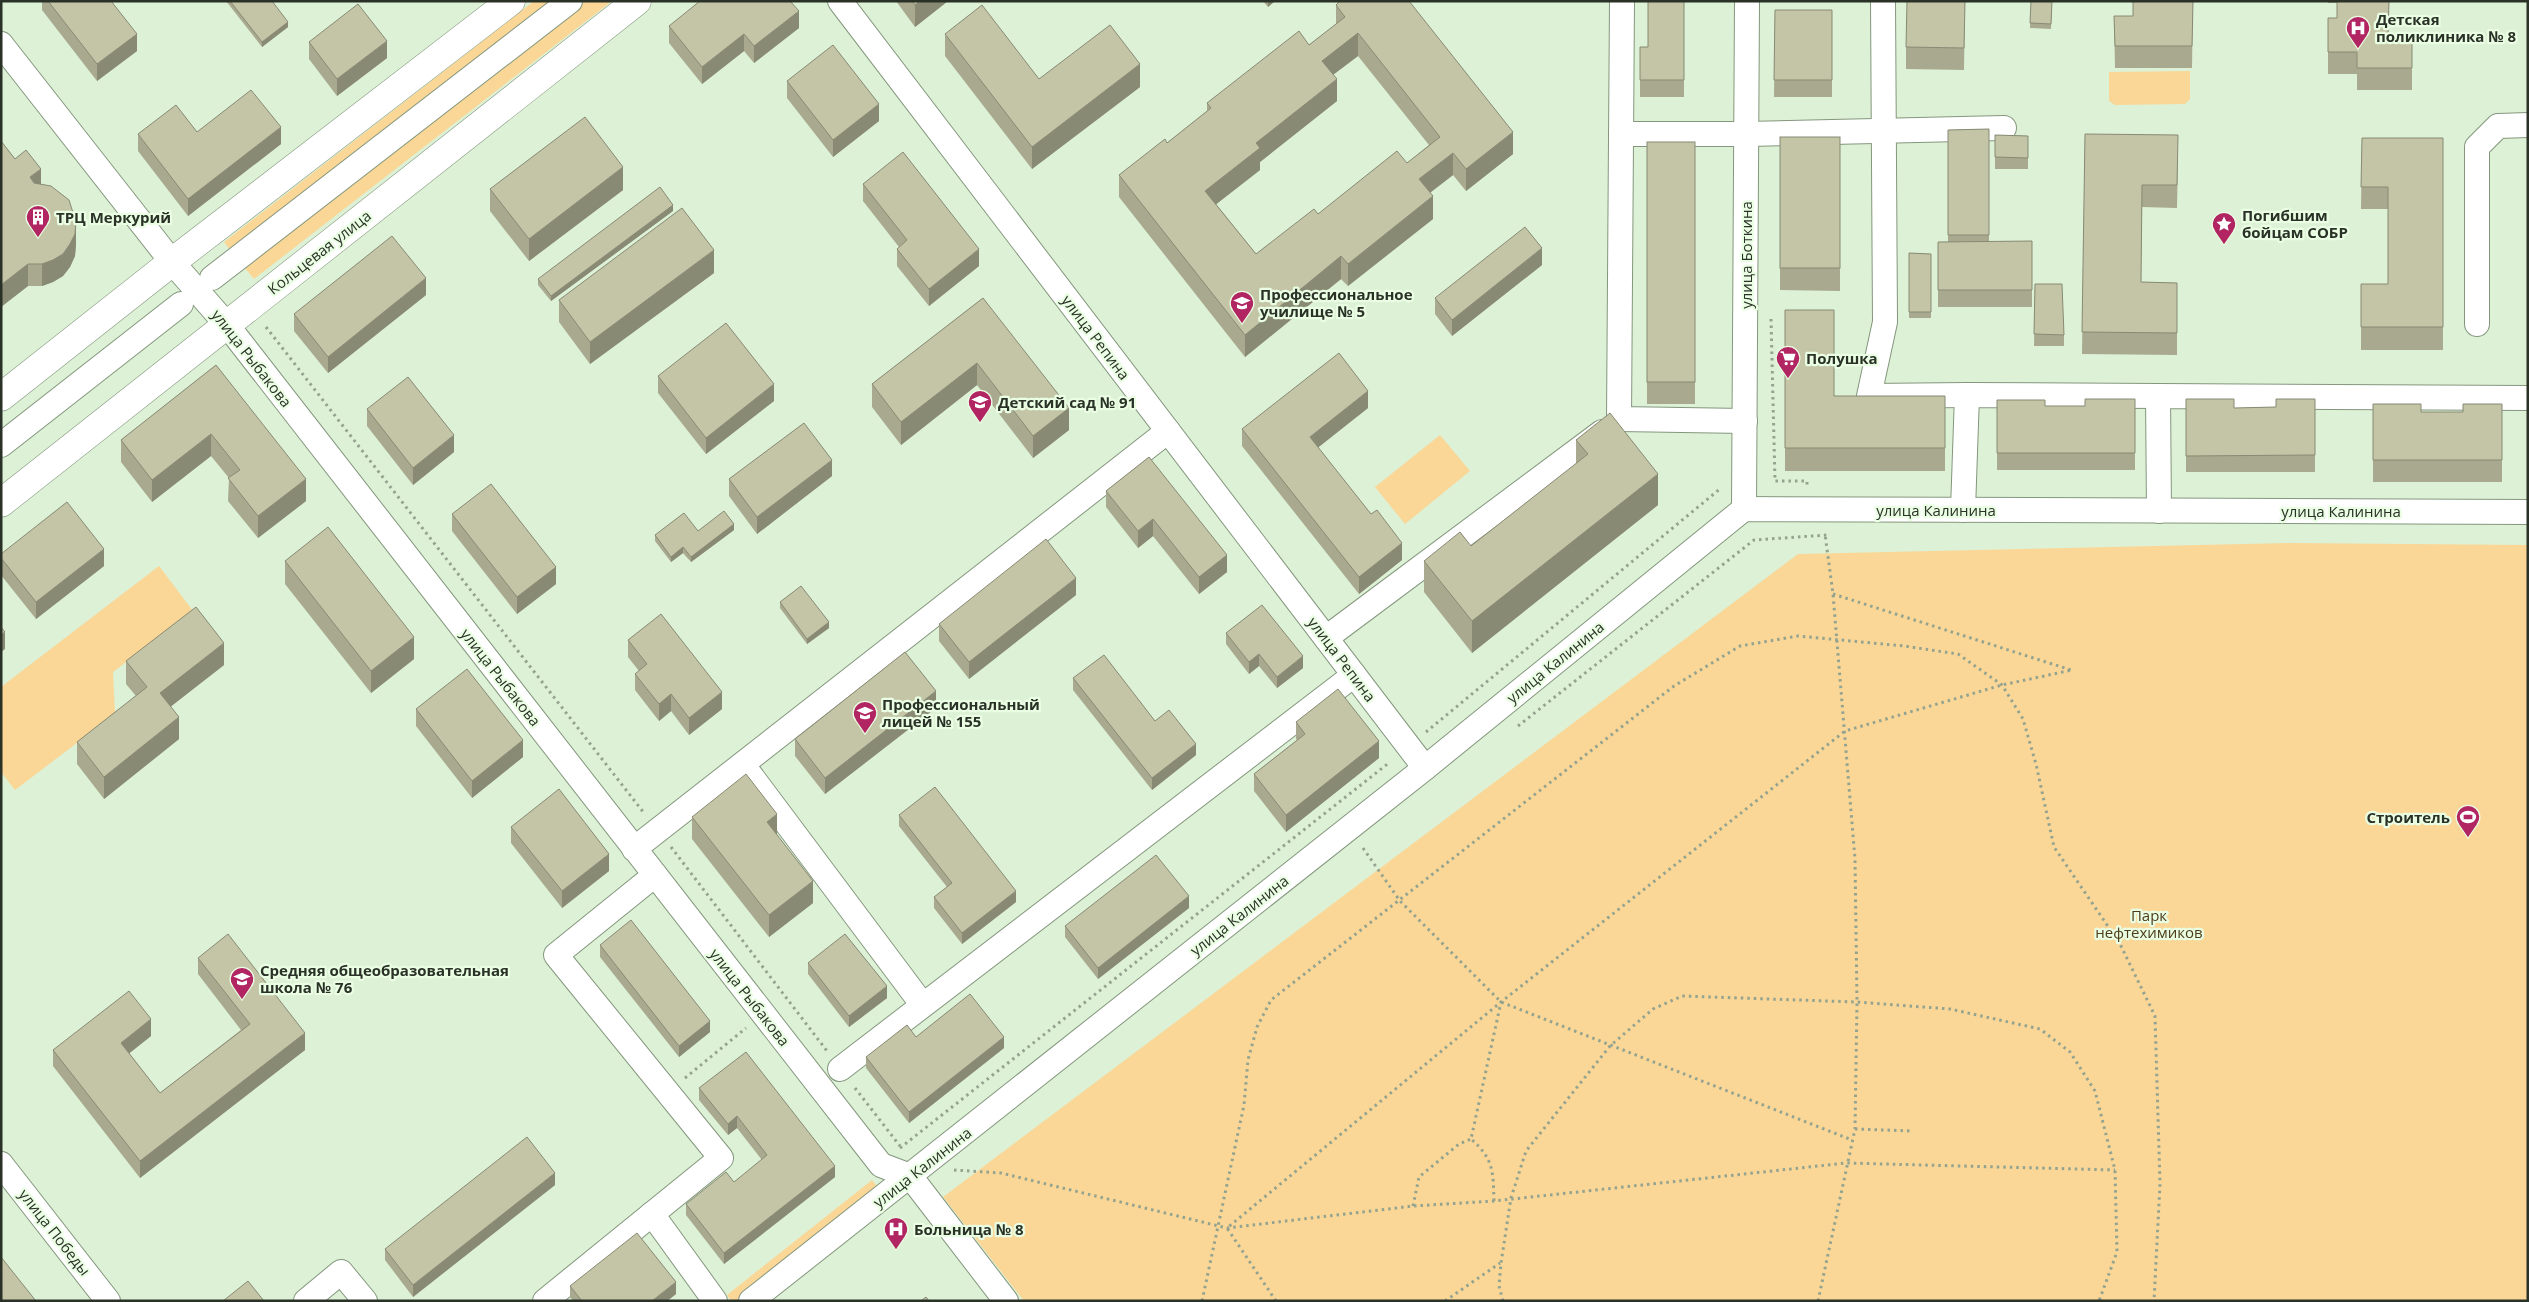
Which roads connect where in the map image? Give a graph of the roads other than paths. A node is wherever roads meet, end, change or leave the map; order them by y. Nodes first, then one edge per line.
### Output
1 (511, 1) edge
2 (570, 1) edge
3 (637, 1) edge
4 (840, 1) edge
5 (1622, 1) edge
6 (1748, 1) edge
7 (1884, 1) edge
8 (1, 44) edge
9 (2528, 125) edge
10 (2004, 128) dead end
11 (1884, 131) junction
12 (1621, 134) junction
13 (1747, 134) junction
14 (172, 262) junction
15 (212, 278) dead end
16 (181, 304) dead end
17 (2477, 324) dead end
18 (227, 325) junction
19 (1967, 395) junction
20 (2158, 396) junction
21 (1, 397) edge
22 (2528, 398) edge
23 (1619, 419) junction
24 (1745, 421) junction
25 (1168, 431) junction
26 (1, 445) edge
27 (1, 503) edge
28 (1744, 509) junction
29 (1963, 510) junction
30 (2158, 511) junction
31 (2528, 512) edge
32 (1326, 638) junction
33 (1354, 675) junction
34 (743, 765) junction
35 (1425, 768) junction
36 (634, 849) junction
37 (655, 875) junction
38 (922, 1004) junction
39 (840, 1069) road end
40 (1, 1164) edge
41 (910, 1176) junction
42 (652, 1214) junction
43 (108, 1301) edge
44 (306, 1301) edge
45 (365, 1301) edge
46 (545, 1301) edge
47 (715, 1301) edge
48 (751, 1301) edge
49 (1006, 1301) edge

1 - 14 main road
2 - 15 street
3 - 18 main road, Кольцевая улица
4 - 25 street, улица Репина
5 - 12 street
6 - 13 street, улица Боткина
7 - 11 street
8 - 14 street, улица Рыбакова
9 - 17 street
10 - 11 street
11 - 13 street
11 - 19 street
12 - 13 street
12 - 23 street
13 - 24 street, улица Боткина
14 - 18 street, улица Рыбакова
14 - 21 main road
16 - 26 street
18 - 27 main road, Кольцевая улица
18 - 36 street, улица Рыбакова
19 - 20 street
19 - 29 street
20 - 22 street
20 - 30 street
23 - 24 street
23 - 32 street
24 - 28 street, улица Боткина
25 - 32 street, улица Репина
25 - 34 street
28 - 29 street, улица Калинина
28 - 35 street, улица Калинина
29 - 30 street, улица Калинина
30 - 31 street, улица Калинина
32 - 33 street, улица Репина
33 - 35 street, улица Репина
33 - 38 street
34 - 36 street
34 - 38 street
35 - 41 street, улица Калинина
36 - 37 street, улица Рыбакова
37 - 41 street, улица Рыбакова
37 - 42 street
38 - 39 street
40 - 43 street, улица Победы
41 - 48 street, улица Калинина
41 - 49 street
42 - 46 street
42 - 47 street
44 - 45 street

